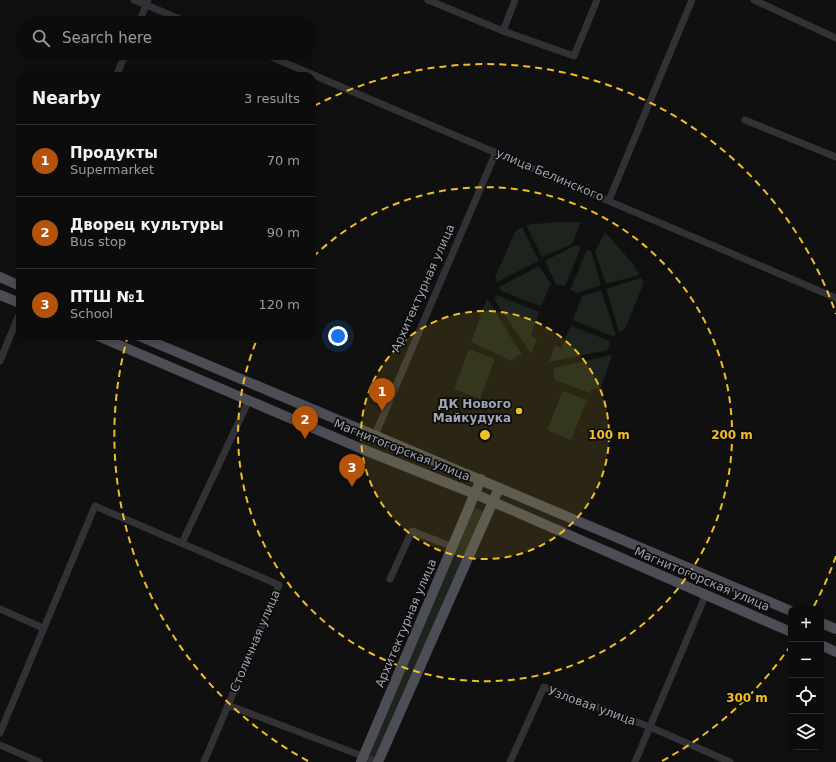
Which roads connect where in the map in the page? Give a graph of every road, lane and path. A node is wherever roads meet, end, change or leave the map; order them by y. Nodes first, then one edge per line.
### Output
1 (134, 0) edge
2 (428, 0) edge
3 (515, 0) edge
4 (597, 0) edge
5 (692, 0) edge
6 (754, 0) edge
7 (147, 3) edge
8 (142, 16) edge
9 (175, 16) edge
10 (503, 31) junction
11 (836, 38) edge
12 (123, 60) edge
13 (279, 60) edge
14 (118, 72) edge
15 (307, 72) edge
16 (316, 76) edge
17 (745, 120) dead end
18 (496, 152) junction
19 (836, 157) edge
20 (610, 200) junction
21 (0, 277) edge
22 (16, 284) edge
23 (0, 295) edge
24 (836, 298) edge
25 (16, 301) edge
26 (16, 322) edge
27 (107, 340) edge
28 (149, 340) edge
29 (0, 361) edge
30 (249, 400) junction
31 (375, 435) junction
32 (481, 479) junction
33 (499, 488) junction
34 (475, 494) junction
35 (493, 501) junction
36 (182, 543) junction
37 (453, 547) junction
38 (390, 579) dead end
39 (706, 594) junction
40 (0, 609) edge
41 (788, 609) edge
42 (824, 624) edge
43 (43, 628) junction
44 (836, 629) edge
45 (788, 631) edge
46 (824, 646) edge
47 (836, 652) edge
48 (228, 705) junction
49 (650, 727) junction
50 (0, 733) edge
51 (0, 745) edge
52 (362, 759) edge
53 (39, 762) edge
54 (204, 762) edge
55 (378, 762) edge
56 (510, 762) edge
57 (635, 762) edge
58 (730, 762) edge

1 - 7 street
2 - 10 street
3 - 10 street
4 - 10 street
5 - 20 street
6 - 11 street
7 - 8 street
7 - 9 street
12 - 14 street
13 - 15 street, улица Белинского
16 - 18 street, улица Белинского
17 - 19 street
18 - 20 street, улица Белинского
18 - 31 street, Архитектурная улица
20 - 24 street, улица Белинского
21 - 22 main road
23 - 25 main road
26 - 29 street
27 - 30 main road, Магнитогорская улица
28 - 31 main road, Магнитогорская улица
30 - 34 main road, Магнитогорская улица
30 - 36 street
31 - 32 main road, Магнитогорская улица
32 - 33 main road, Магнитогорская улица
32 - 34 main road, Магнитогорская улица
33 - 35 main road
33 - 41 main road, Магнитогорская улица
34 - 35 main road, Магнитогорская улица
34 - 37 main road, Архитектурная улица
35 - 39 main road, Магнитогорская улица
35 - 55 main road
36 - 43 street, Столичная улица
36 - 48 street, Столичная улица
37 - 38 street
37 - 52 main road, Архитектурная улица
39 - 45 main road, Магнитогорская улица
39 - 49 street, Узловая улица
40 - 43 street
42 - 44 main road
43 - 50 street, Столичная улица
46 - 47 main road
48 - 52 street, Столичная улица
48 - 54 street, Столичная улица
49 - 56 street, Узловая улица
49 - 57 street, Узловая улица
49 - 58 street, Узловая улица
51 - 53 street
52 - 55 street, Столичная улица

